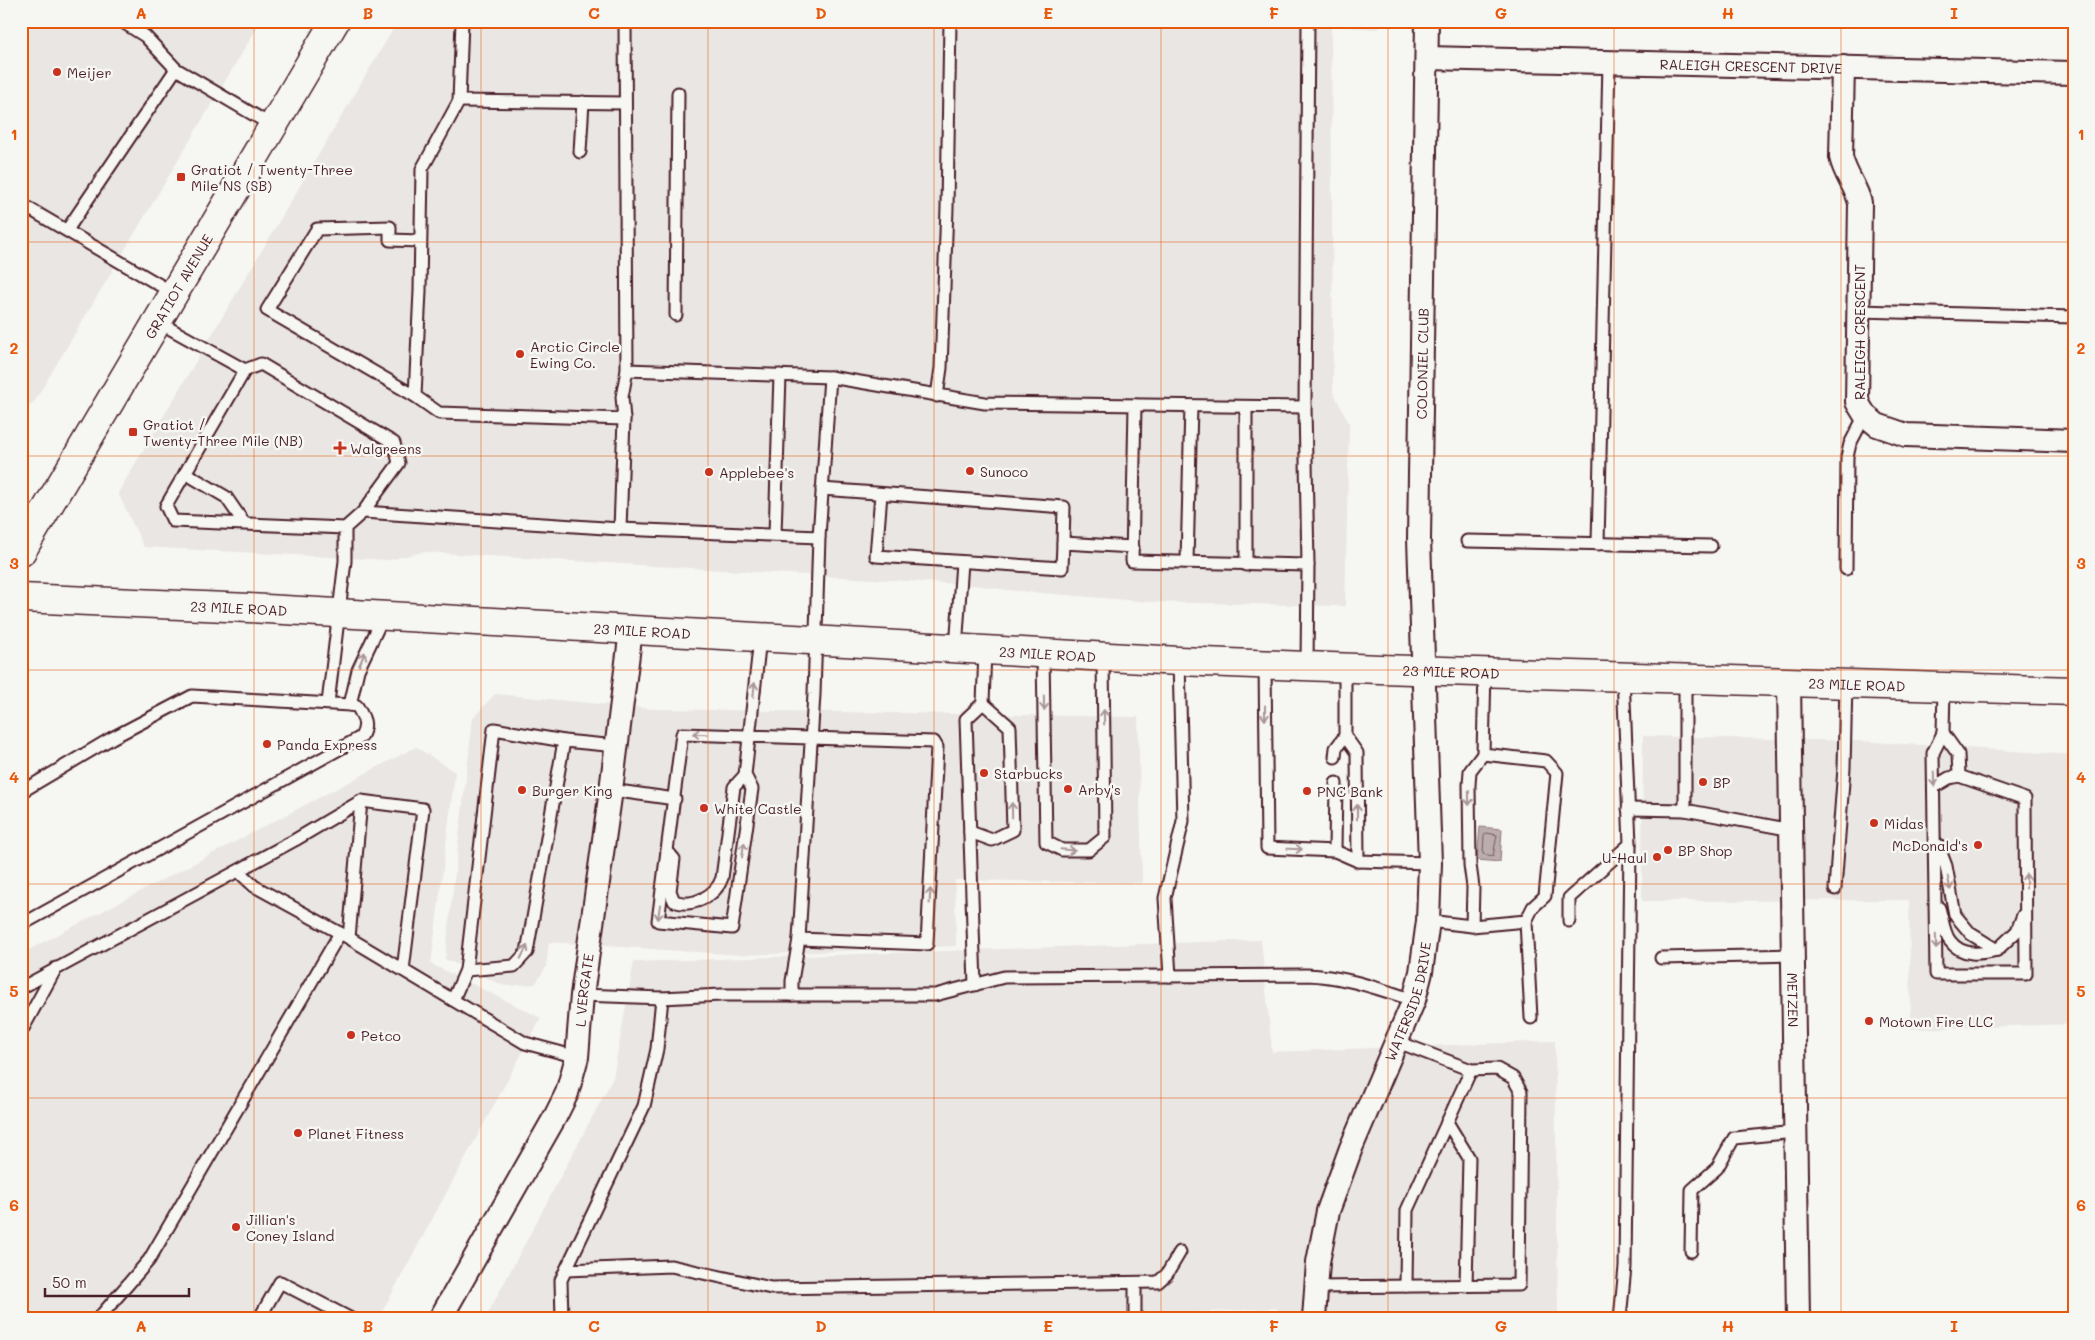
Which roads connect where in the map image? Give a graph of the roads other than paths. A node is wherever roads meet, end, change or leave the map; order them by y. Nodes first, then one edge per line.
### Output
1 (121, 21) edge
2 (335, 21) edge
3 (462, 21) edge
4 (625, 21) edge
5 (950, 21) edge
6 (1308, 21) edge
7 (1427, 21) edge
8 (1427, 58) junction
9 (1609, 62) junction
10 (1842, 67) junction
11 (176, 68) junction
12 (2074, 73) edge
13 (678, 93) dead end
14 (459, 101) junction
15 (583, 102) junction
16 (625, 103) junction
17 (273, 126) junction
18 (580, 152) dead end
19 (21, 204) edge
20 (67, 230) junction
21 (420, 241) junction
22 (175, 294) junction
23 (1858, 311) junction
24 (676, 315) dead end
25 (2074, 316) edge
26 (158, 322) junction
27 (245, 370) junction
28 (626, 370) junction
29 (780, 375) junction
30 (830, 377) junction
31 (415, 396) junction
32 (937, 396) junction
33 (1136, 405) junction
34 (1191, 406) junction
35 (1246, 407) junction
36 (1305, 407) junction
37 (1865, 415) junction
38 (624, 419) junction
39 (2074, 441) edge
40 (185, 473) junction
41 (822, 489) junction
42 (881, 494) junction
43 (363, 512) junction
44 (244, 524) junction
45 (345, 528) junction
46 (620, 529) junction
47 (775, 535) junction
48 (819, 537) junction
49 (1467, 541) dead end
50 (1063, 543) junction
51 (1598, 544) junction
52 (1711, 546) dead end
53 (1133, 547) junction
54 (21, 552) edge
55 (962, 562) junction
56 (1187, 562) junction
57 (1246, 565) junction
58 (1308, 565) junction
59 (1846, 569) dead end
60 (21, 598) edge
61 (338, 614) junction
62 (383, 617) junction
63 (632, 630) junction
64 (760, 638) junction
65 (815, 641) junction
66 (956, 649) junction
67 (985, 651) junction
68 (1043, 654) junction
69 (1104, 657) junction
70 (1179, 661) junction
71 (1264, 664) junction
72 (1307, 665) junction
73 (1345, 667) junction
74 (1424, 670) junction
75 (1485, 671) junction
76 (1623, 676) junction
77 (1685, 678) junction
78 (1789, 682) junction
79 (1846, 683) junction
80 (1944, 688) junction
81 (2074, 692) edge
82 (328, 702) junction
83 (983, 703) junction
84 (350, 705) junction
85 (1943, 733) junction
86 (749, 736) junction
87 (1345, 736) junction
88 (812, 738) junction
89 (564, 741) junction
90 (617, 746) junction
91 (1483, 754) junction
92 (1336, 757) dead end
93 (744, 776) junction
94 (1959, 776) junction
95 (1336, 783) dead end
96 (1934, 787) junction
97 (612, 790) junction
98 (21, 792) edge
99 (675, 799) junction
100 (361, 801) junction
101 (1628, 809) junction
102 (1685, 810) junction
103 (1792, 830) junction
104 (970, 832) junction
105 (1935, 836) junction
106 (1630, 844) junction
107 (667, 851) junction
108 (1335, 851) junction
109 (1358, 861) junction
110 (1430, 863) junction
111 (238, 871) junction
112 (1835, 889) dead end
113 (1935, 896) junction
114 (2026, 907) junction
115 (1428, 921) junction
116 (1526, 921) junction
117 (1569, 921) dead end
118 (21, 925) edge
119 (1472, 926) junction
120 (344, 936) junction
121 (799, 939) junction
122 (1998, 950) junction
123 (1793, 954) junction
124 (1661, 958) dead end
125 (56, 968) junction
126 (403, 970) junction
127 (466, 970) junction
128 (1170, 976) junction
129 (975, 985) junction
130 (21, 988) edge
131 (582, 995) junction
132 (792, 995) junction
133 (662, 998) junction
134 (453, 1000) junction
135 (1414, 1000) junction
136 (1531, 1018) dead end
137 (21, 1032) edge
138 (1398, 1042) junction
139 (577, 1057) junction
140 (1471, 1070) junction
141 (1447, 1122) junction
142 (1796, 1132) junction
143 (1691, 1251) dead end
144 (1180, 1252) dead end
145 (566, 1270) junction
146 (1134, 1283) junction
147 (1406, 1286) junction
148 (1466, 1286) junction
149 (1315, 1287) junction
150 (98, 1319) edge
151 (259, 1319) edge
152 (351, 1319) edge
153 (440, 1319) edge
154 (562, 1319) edge
155 (1135, 1319) edge
156 (1314, 1319) edge
157 (1620, 1319) edge
158 (1798, 1319) edge

1 - 11 lane
2 - 17 main road, GRATIOT AVENUE
3 - 14 lane
4 - 16 lane
5 - 32 lane
6 - 36 lane
7 - 8 street, COLONIEL CLUB
8 - 9 street, RALEIGH CRESCENT DRIVE
8 - 74 street, COLONIEL CLUB
9 - 10 street, RALEIGH CRESCENT DRIVE
9 - 51 lane
10 - 12 street, RALEIGH CRESCENT DRIVE
10 - 23 street, RALEIGH CRESCENT
11 - 17 lane
11 - 20 lane
13 - 24 lane
14 - 15 lane
14 - 21 lane
15 - 16 lane
15 - 18 lane
16 - 28 lane
17 - 22 main road, GRATIOT AVENUE
19 - 20 lane
20 - 22 lane
21 - 31 lane
21 - 31 lane
22 - 26 main road, GRATIOT AVENUE
23 - 25 lane
23 - 37 street, RALEIGH CRESCENT
26 - 27 lane
26 - 54 main road, GRATIOT AVENUE
27 - 40 lane
27 - 43 lane
28 - 29 lane
28 - 38 lane
29 - 30 lane
29 - 47 lane
30 - 32 lane
30 - 41 lane
31 - 38 lane
32 - 33 lane
33 - 34 lane
33 - 53 lane
34 - 35 lane
34 - 56 lane
35 - 36 lane
35 - 57 lane
36 - 58 lane
37 - 39 street, RALEIGH CRESCENT
37 - 59 lane
38 - 46 lane
40 - 44 lane
40 - 44 lane
41 - 42 lane
41 - 48 lane
42 - 50 lane
42 - 55 lane
43 - 45 lane
43 - 46 lane
44 - 45 lane
45 - 61 lane
46 - 47 lane
47 - 48 lane
48 - 65 lane
49 - 51 lane
50 - 53 lane
50 - 55 lane
51 - 52 lane
53 - 56 lane
55 - 66 lane
56 - 57 lane
57 - 58 lane
58 - 72 lane
60 - 61 main road, 23 MILE ROAD
61 - 62 main road, 23 MILE ROAD
61 - 82 lane
62 - 63 main road, 23 MILE ROAD
84 -> 62 lane
63 - 64 main road, 23 MILE ROAD
63 - 90 street, L VERGATE
64 - 65 main road, 23 MILE ROAD
86 -> 64 lane
65 - 66 main road, 23 MILE ROAD
65 - 88 lane
66 - 67 main road, 23 MILE ROAD
67 - 68 main road, 23 MILE ROAD
67 - 83 lane
68 - 69 main road, 23 MILE ROAD
68 -> 69 lane
69 - 70 main road, 23 MILE ROAD
70 - 71 main road, 23 MILE ROAD
70 - 128 lane
71 - 72 main road, 23 MILE ROAD
71 -> 108 lane
72 - 73 main road, 23 MILE ROAD
73 - 74 main road, 23 MILE ROAD
73 - 87 lane
74 - 75 main road, 23 MILE ROAD
74 - 110 street, WATERSIDE DRIVE
75 - 76 main road, 23 MILE ROAD
75 - 91 lane
76 - 77 main road, 23 MILE ROAD
76 - 101 lane
77 - 78 main road, 23 MILE ROAD
77 - 102 lane
78 - 79 main road, 23 MILE ROAD
78 - 103 street, METZEN
79 - 80 main road, 23 MILE ROAD
79 - 112 lane
80 - 81 main road, 23 MILE ROAD
80 - 85 lane
82 - 84 lane
82 - 98 lane
83 - 104 lane
104 -> 83 lane
84 - 118 lane
85 - 94 lane
85 -> 96 lane
86 - 88 lane
86 - 93 lane
86 -> 99 lane
87 - 92 lane
109 -> 87 lane
88 - 121 lane
121 -> 88 lane
89 - 90 lane
127 -> 89 lane
89 - 127 lane
90 - 97 street, L VERGATE
91 - 116 lane
91 -> 119 lane
93 - 107 lane
107 -> 93 lane
94 - 96 lane
114 -> 94 lane
95 - 108 lane
96 - 105 lane
97 - 99 lane
97 - 131 street, L VERGATE
99 - 107 lane
100 - 111 lane
100 - 120 lane
100 - 126 lane
101 - 102 lane
101 - 106 lane
102 - 103 lane
103 - 123 street, METZEN
104 - 129 lane
105 - 113 lane
105 -> 122 lane
106 - 117 lane
106 - 157 lane
108 - 109 lane
109 - 110 lane
110 - 115 street, WATERSIDE DRIVE
111 - 120 lane
111 - 125 lane
113 -> 114 lane
113 - 122 lane
114 - 122 lane
115 - 119 lane
115 - 135 street, WATERSIDE DRIVE
116 - 119 lane
116 - 136 lane
120 - 126 lane
120 - 150 lane
121 - 132 lane
123 - 124 lane
123 - 142 street, METZEN
125 - 130 lane
125 - 137 lane
126 - 134 lane
127 - 134 lane
128 - 129 lane
128 - 135 lane
129 - 132 lane
131 - 133 lane
131 - 139 street, L VERGATE
132 - 133 lane
133 - 145 lane
134 - 139 lane
135 - 138 street, WATERSIDE DRIVE
138 - 140 lane
138 - 149 street, WATERSIDE DRIVE
139 - 153 street, L VERGATE
140 - 141 lane
140 - 148 lane
141 - 147 lane
141 - 148 lane
142 - 143 lane
142 - 158 street, METZEN
144 - 146 lane
145 - 146 lane
145 - 154 lane
146 - 155 lane
147 - 148 lane
147 - 149 lane
149 - 156 street, WATERSIDE DRIVE
151 - 152 lane

